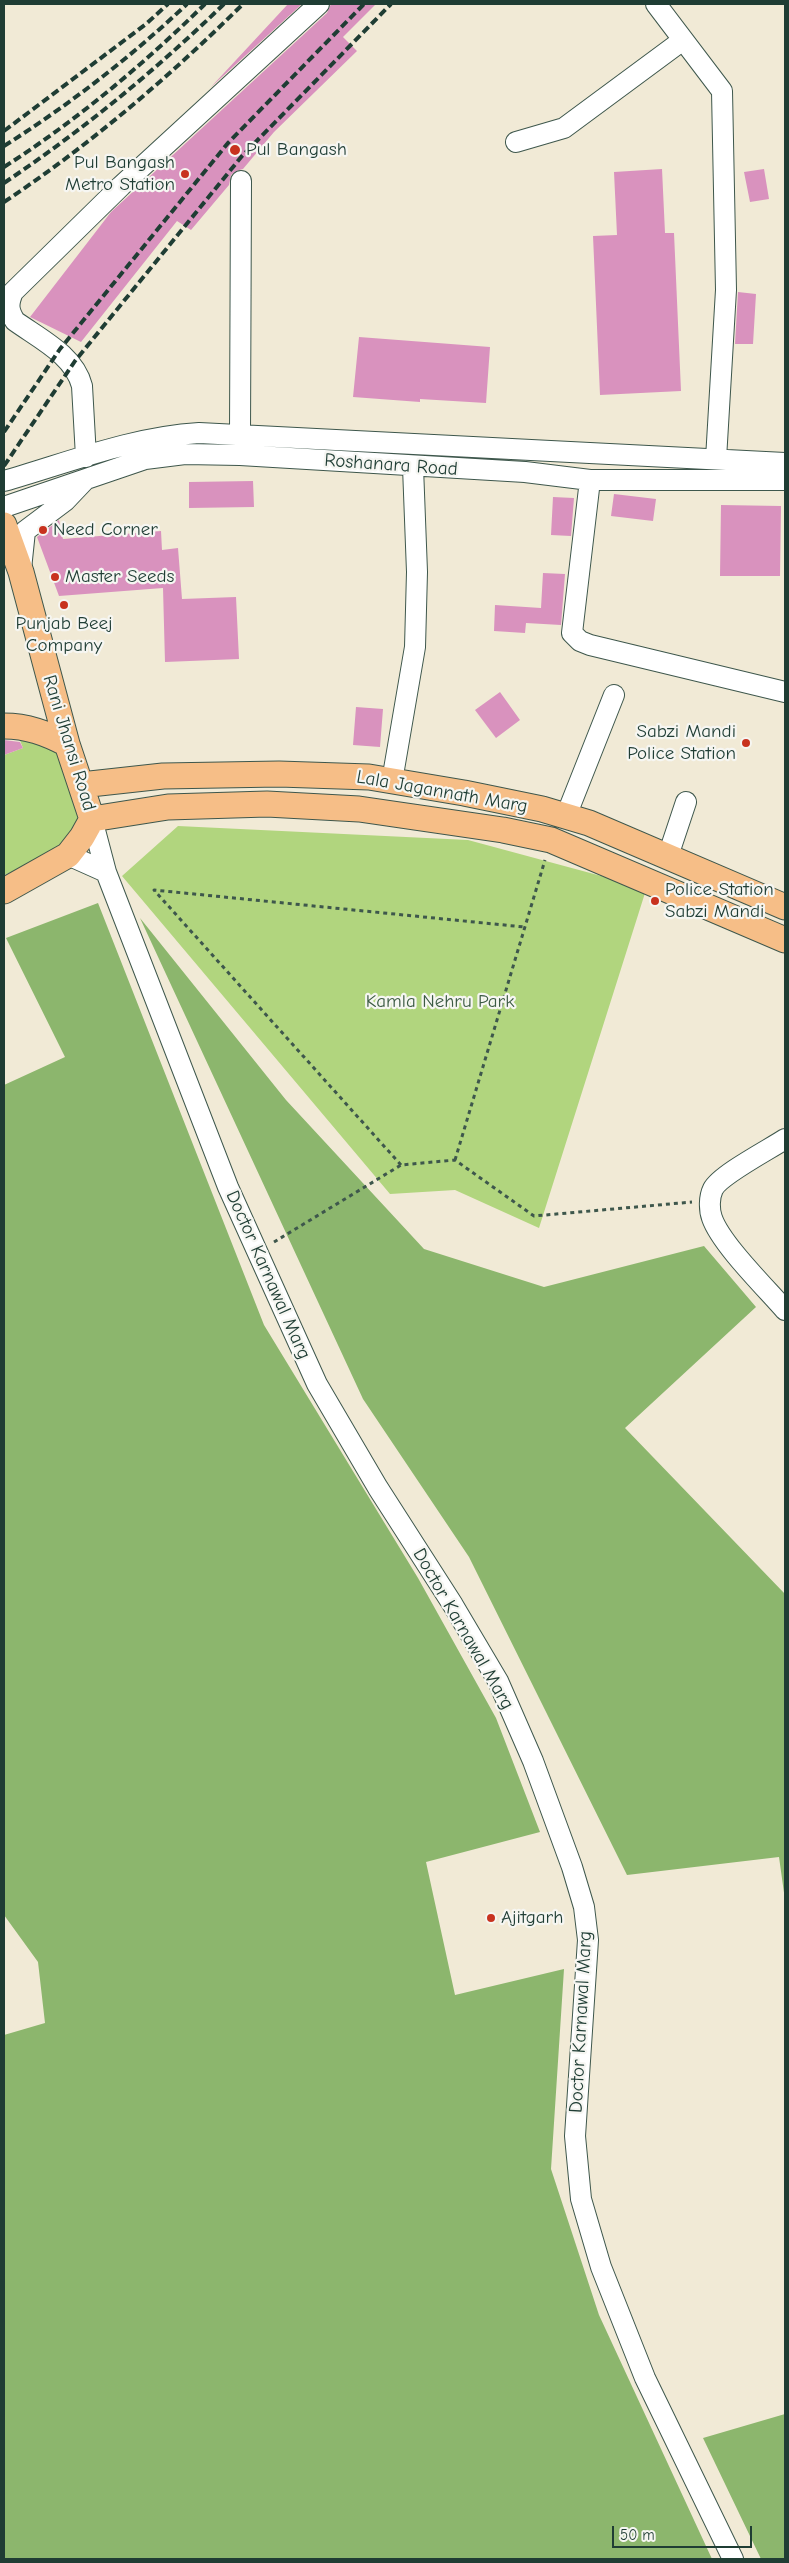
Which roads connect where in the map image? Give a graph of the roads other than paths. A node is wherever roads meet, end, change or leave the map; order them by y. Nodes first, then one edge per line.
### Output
1 (319, 4) edge
2 (656, 4) edge
3 (683, 40) junction
4 (516, 142) dead end
5 (241, 181) dead end
6 (240, 434) junction
7 (716, 460) junction
8 (785, 463) edge
9 (88, 466) junction
10 (413, 467) junction
11 (590, 480) junction
12 (785, 480) edge
13 (4, 481) edge
14 (4, 507) edge
15 (4, 525) edge
16 (20, 572) junction
17 (785, 692) edge
18 (614, 695) dead end
19 (4, 726) edge
20 (67, 744) junction
21 (392, 781) junction
22 (81, 785) junction
23 (686, 802) dead end
24 (542, 809) junction
25 (566, 816) junction
26 (92, 820) junction
27 (543, 839) junction
28 (68, 855) junction
29 (668, 856) junction
30 (106, 872) junction
31 (4, 891) edge
32 (785, 907) edge
33 (785, 940) edge
34 (785, 1139) edge
35 (785, 1310) edge
36 (733, 2559) edge

1 - 9 street
2 - 3 street
3 - 4 street
3 - 7 street
5 - 6 street
6 - 7 street, Roshanara Road
6 - 9 street, Roshanara Road
7 - 8 street, Roshanara Road
9 - 10 street, Roshanara Road
9 - 13 street, Roshanara Road
9 - 14 street, Roshanara Road
9 - 16 street
10 - 11 street, Roshanara Road
10 - 21 street
11 - 12 street, Roshanara Road
11 - 17 street
15 - 16 main road, Rani Jhansi Road
16 - 20 main road, Rani Jhansi Road
18 - 25 street
19 - 20 main road
20 - 22 main road, Rani Jhansi Road
21 - 22 main road, Lala Jagannath Marg
21 - 24 main road, Lala Jagannath Marg
22 - 26 main road, Rani Jhansi Road
23 - 29 street
24 - 25 main road, Lala Jagannath Marg
24 - 27 main road
25 - 29 main road, Lala Jagannath Marg
26 - 27 main road, Lala Jagannath Marg
26 - 28 main road, Rani Jhansi Road
26 - 30 street, Doctor Karnawal Marg
27 - 33 main road, Lala Jagannath Marg
28 - 30 street
28 - 31 main road, Rani Jhansi Road
29 - 32 main road, Lala Jagannath Marg
30 - 36 street, Doctor Karnawal Marg
34 - 35 street

